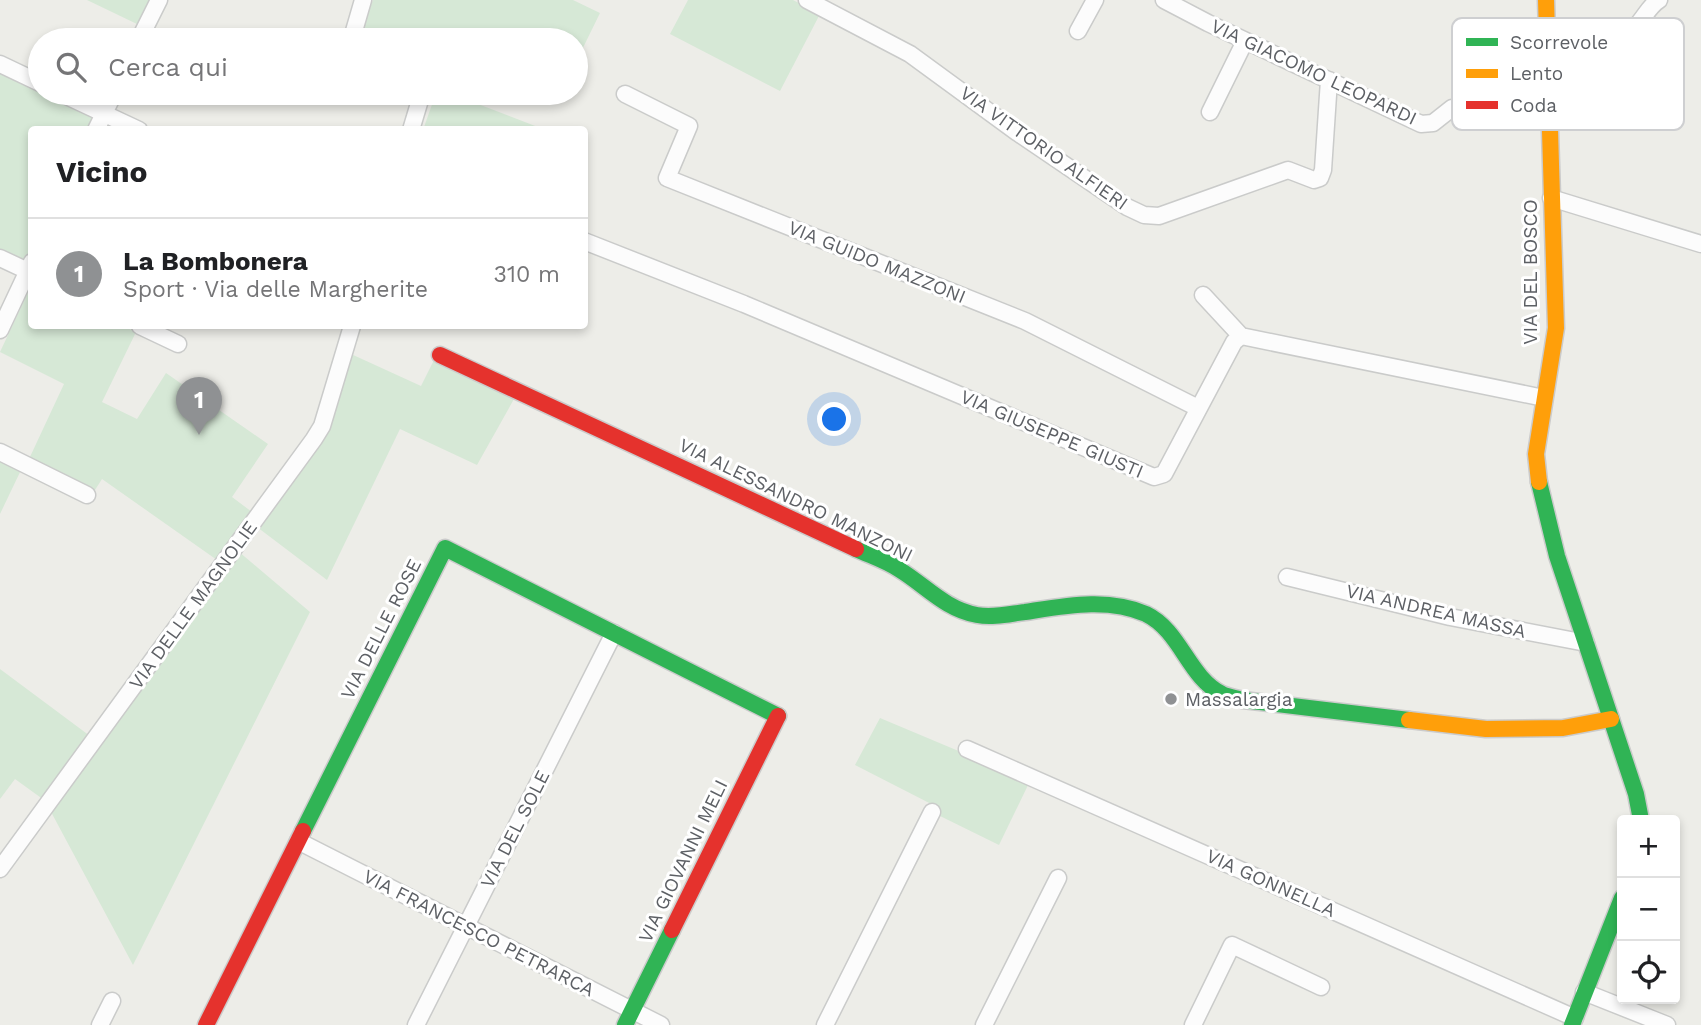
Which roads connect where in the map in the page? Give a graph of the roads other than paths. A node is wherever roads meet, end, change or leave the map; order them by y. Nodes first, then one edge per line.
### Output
1 (159, 0) edge
2 (363, 0) edge
3 (807, 0) edge
4 (1095, 0) edge
5 (1164, 0) edge
6 (1546, 0) edge
7 (1659, 0) edge
8 (1546, 18) edge
9 (1644, 18) edge
10 (145, 28) edge
11 (355, 28) edge
12 (1078, 31) dead end
13 (1245, 41) junction
14 (0, 64) edge
15 (28, 77) edge
16 (1329, 80) junction
17 (625, 94) dead end
18 (86, 105) edge
19 (108, 105) edge
20 (418, 105) edge
21 (1452, 108) edge
22 (1210, 112) dead end
23 (104, 113) junction
24 (98, 126) edge
25 (131, 126) edge
26 (412, 126) edge
27 (1550, 130) edge
28 (1551, 198) junction
29 (588, 243) edge
30 (1701, 244) edge
31 (0, 258) edge
32 (28, 268) edge
33 (28, 273) edge
34 (1203, 295) dead end
35 (146, 329) edge
36 (351, 329) edge
37 (0, 330) edge
38 (1241, 336) junction
39 (178, 344) dead end
40 (440, 355) dead end
41 (1544, 398) junction
42 (1198, 408) junction
43 (0, 452) edge
44 (87, 495) dead end
45 (1287, 577) dead end
46 (614, 633) junction
47 (1586, 643) junction
48 (778, 715) joint
49 (1611, 719) junction
50 (967, 749) dead end
51 (932, 811) dead end
52 (1640, 815) edge
53 (298, 841) junction
54 (0, 869) edge
55 (1058, 878) dead end
56 (1617, 910) edge
57 (465, 926) junction
58 (1321, 987) dead end
59 (1584, 992) junction
60 (112, 1001) dead end
61 (629, 1018) edge
62 (1573, 1021) edge
63 (100, 1025) edge
64 (206, 1025) edge
65 (416, 1025) edge
66 (661, 1025) edge
67 (825, 1025) edge
68 (984, 1025) edge
69 (1193, 1025) edge
70 (1667, 1025) edge

1 - 10 street
2 - 11 street
3 - 16 street, VIA VITTORIO ALFIERI
4 - 12 street
5 - 13 street, VIA GIACOMO LEOPARDI
6 - 8 street, VIA DEL BOSCO
7 - 9 street
13 - 16 street, VIA GIACOMO LEOPARDI
13 - 22 street
14 - 15 street
16 - 21 street, VIA GIACOMO LEOPARDI
17 - 42 street, VIA GUIDO MAZZONI
18 - 23 street
19 - 23 street
20 - 26 street
23 - 24 street
23 - 25 street
27 - 28 street, VIA DEL BOSCO
28 - 30 street
28 - 41 street, VIA DEL BOSCO
29 - 42 street, VIA GIUSEPPE GIUSTI
31 - 32 street
33 - 37 street
34 - 38 street
35 - 39 street
36 - 54 street, VIA DELLE MAGNOLIE
38 - 41 street
38 - 42 street, VIA GIUSEPPE GIUSTI
40 - 49 street, VIA ALESSANDRO MANZONI
41 - 47 street, VIA DEL BOSCO
43 - 44 street
45 - 47 street, VIA ANDREA MASSA
46 - 48 street, VIA DELLE ROSE
46 - 53 street, VIA DELLE ROSE
46 - 57 street, VIA DEL SOLE
47 - 49 street, VIA DEL BOSCO
48 - 61 street, VIA GIOVANNI MELI
49 - 52 street, VIA DEL BOSCO
50 - 62 street, VIA GONNELLA
51 - 67 street
53 - 57 street, VIA FRANCESCO PETRARCA
53 - 64 street, VIA DELLE ROSE
55 - 68 street
56 - 59 street
57 - 61 street, VIA FRANCESCO PETRARCA
57 - 65 street, VIA DEL SOLE
58 - 69 street
59 - 62 street
59 - 70 street
60 - 63 street
61 - 66 street, VIA FRANCESCO PETRARCA

